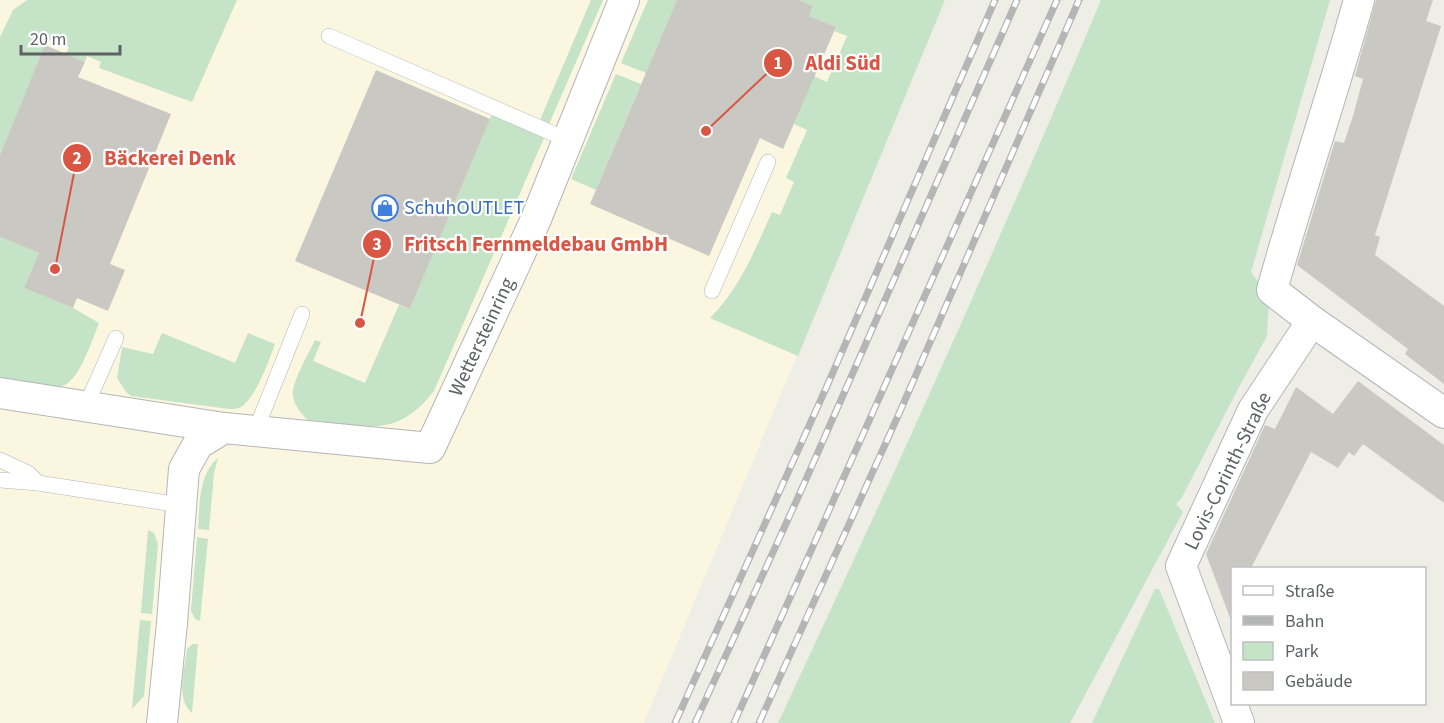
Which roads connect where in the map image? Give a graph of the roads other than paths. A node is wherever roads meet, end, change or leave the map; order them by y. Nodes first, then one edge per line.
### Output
1 (624, 0) edge
2 (1359, 0) edge
3 (329, 36) dead end
4 (568, 140) junction
5 (768, 162) dead end
6 (712, 291) dead end
7 (302, 314) dead end
8 (1312, 321) junction
9 (116, 338) dead end
10 (0, 393) edge
11 (86, 406) junction
12 (1444, 413) edge
13 (224, 428) junction
14 (255, 432) junction
15 (0, 460) edge
16 (0, 480) edge
17 (38, 483) junction
18 (180, 505) junction
19 (1231, 701) edge
20 (1232, 705) edge
21 (162, 723) edge
22 (1239, 723) edge

1 - 4 street, Wettersteinring
2 - 8 street
3 - 4 lane
4 - 14 street, Wettersteinring
5 - 6 lane
7 - 14 lane
8 - 12 street
8 - 19 street, Lovis-Corinth-Straße
9 - 11 lane
10 - 11 street, Wettersteinring
11 - 13 street, Wettersteinring
13 - 14 street, Wettersteinring
13 - 18 street
15 - 17 lane
16 - 17 lane
17 - 18 lane
18 - 21 street
20 - 22 street, Lovis-Corinth-Straße

